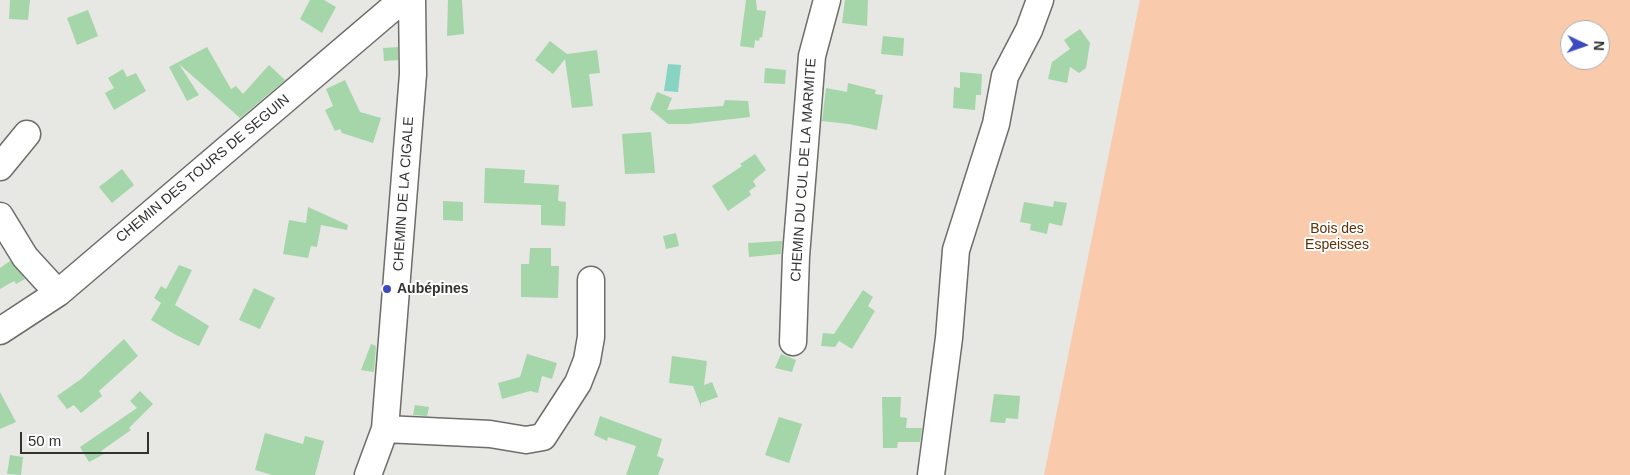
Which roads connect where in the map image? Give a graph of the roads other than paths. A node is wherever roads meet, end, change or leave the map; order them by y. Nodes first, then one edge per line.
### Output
1 (402, 0) edge
2 (412, 0) edge
3 (827, 0) edge
4 (1040, 0) edge
5 (27, 134) dead end
6 (0, 167) edge
7 (0, 216) edge
8 (591, 280) dead end
9 (58, 293) junction
10 (0, 331) edge
11 (793, 342) dead end
12 (385, 428) junction
13 (368, 475) edge
14 (931, 475) edge

1 - 9 street, CHEMIN DES TOURS DE SEGUIN
2 - 12 street, CHEMIN DE LA CIGALE
3 - 11 street, CHEMIN DU CUL DE LA MARMITE
4 - 14 street
5 - 6 street
7 - 9 street
8 - 12 street
9 - 10 street, CHEMIN DES TOURS DE SEGUIN
12 - 13 street, CHEMIN DE LA CIGALE

